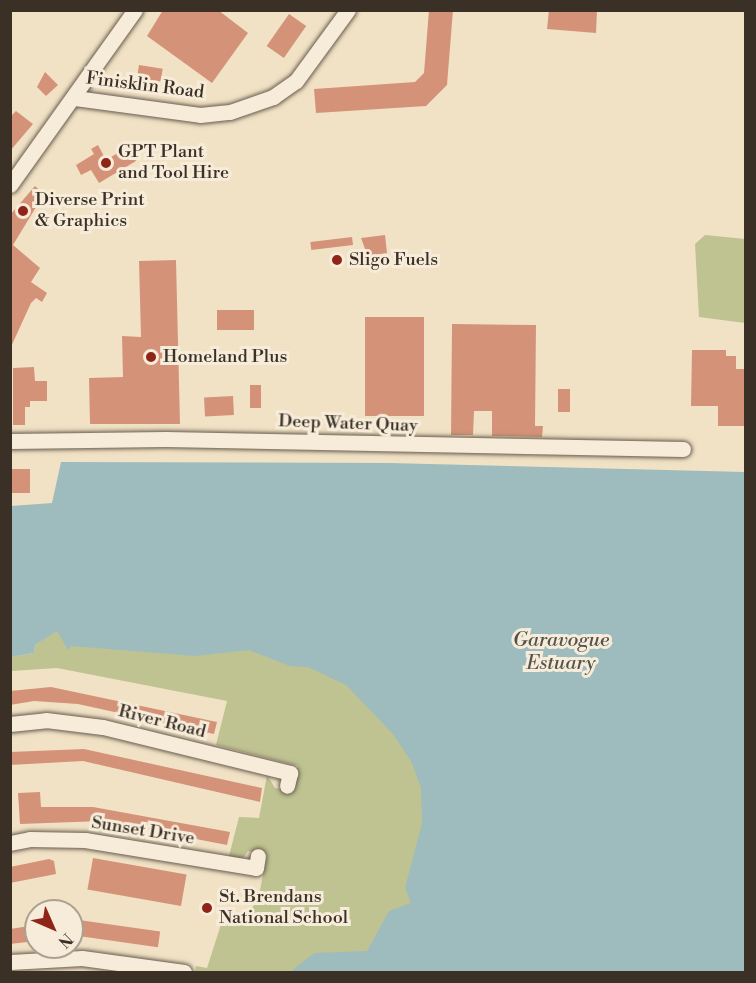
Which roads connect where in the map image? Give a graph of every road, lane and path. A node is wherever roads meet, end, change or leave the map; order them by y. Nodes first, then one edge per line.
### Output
1 (135, 10) edge
2 (348, 10) edge
3 (75, 98) junction
4 (10, 185) edge
5 (10, 441) edge
6 (683, 448) dead end
7 (10, 724) edge
8 (287, 786) dead end
9 (10, 843) edge
10 (258, 856) dead end
11 (10, 962) edge
12 (184, 972) edge

1 - 3 street, Finisklin Road
2 - 3 street, Finisklin Road
3 - 4 street, Finisklin Road
5 - 6 street, Deep Water Quay
7 - 8 street, River Road
9 - 10 street, Sunset Drive
11 - 12 street

